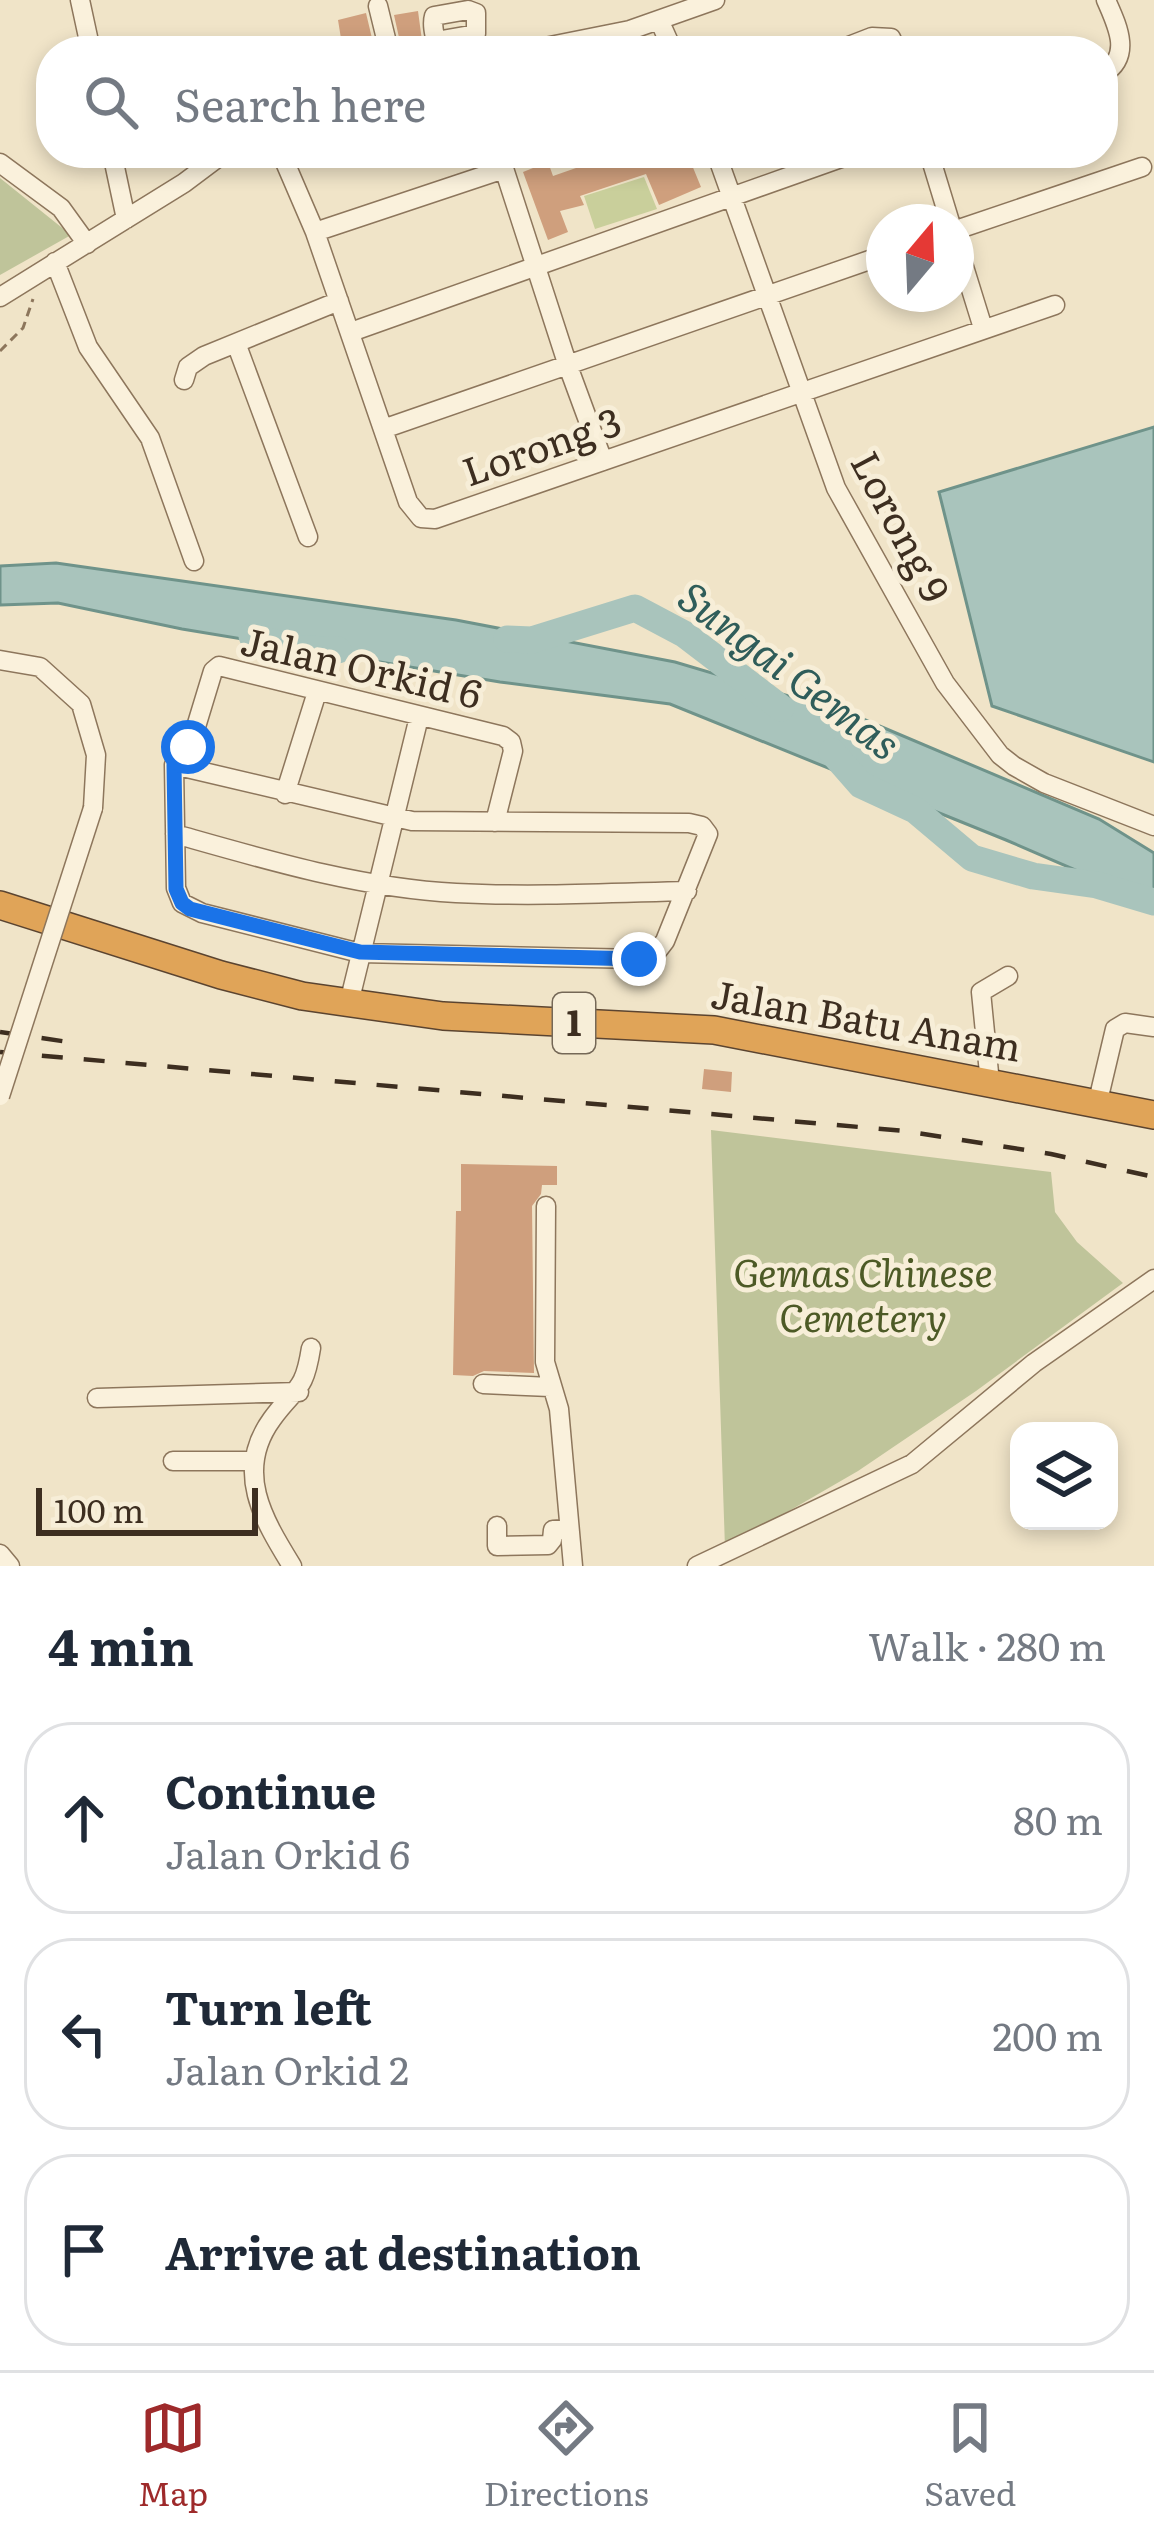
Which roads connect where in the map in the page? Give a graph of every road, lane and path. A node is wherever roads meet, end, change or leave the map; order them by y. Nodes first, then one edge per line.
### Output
1 (80, 0) edge
2 (716, 0) edge
3 (1106, 0) edge
4 (378, 6) dead end
5 (665, 13) edge
6 (88, 36) edge
7 (385, 36) edge
8 (581, 36) edge
9 (1118, 36) edge
10 (0, 163) edge
11 (1142, 167) dead end
12 (115, 168) edge
13 (202, 168) edge
14 (287, 168) edge
15 (484, 168) edge
16 (504, 168) edge
17 (721, 168) edge
18 (812, 168) edge
19 (934, 168) edge
20 (731, 196) junction
21 (945, 204) edge
22 (126, 219) junction
23 (974, 224) edge
24 (315, 232) junction
25 (87, 244) junction
26 (866, 261) edge
27 (55, 262) junction
28 (535, 264) junction
29 (30, 278) junction
30 (769, 294) junction
31 (0, 297) edge
32 (974, 299) edge
33 (339, 301) junction
34 (1055, 305) dead end
35 (983, 328) junction
36 (351, 332) junction
37 (236, 343) junction
38 (0, 351) edge
39 (568, 366) junction
40 (184, 380) dead end
41 (801, 392) junction
42 (386, 428) junction
43 (603, 461) junction
44 (308, 537) dead end
45 (194, 561) dead end
46 (0, 660) edge
47 (317, 692) junction
48 (418, 717) junction
49 (174, 765) junction
50 (285, 794) junction
51 (392, 817) junction
52 (495, 821) junction
53 (1154, 826) edge
54 (176, 834) junction
55 (377, 884) junction
56 (687, 891) junction
57 (0, 905) edge
58 (360, 952) junction
59 (1008, 976) dead end
60 (349, 1003) junction
61 (1154, 1028) edge
62 (990, 1083) junction
63 (0, 1096) edge
64 (1097, 1105) junction
65 (1154, 1115) edge
66 (546, 1206) dead end
67 (1154, 1279) edge
68 (311, 1348) dead end
69 (483, 1384) dead end
70 (550, 1387) junction
71 (299, 1392) junction
72 (97, 1398) dead end
73 (254, 1460) junction
74 (173, 1461) dead end
75 (569, 1529) junction
76 (497, 1546) edge
77 (0, 1554) edge
78 (10, 1566) edge
79 (292, 1566) edge
80 (572, 1566) edge
81 (697, 1566) edge

1 - 6 street
2 - 5 street
3 - 9 street
4 - 7 street
5 - 8 street
10 - 25 street
11 - 23 street
12 - 22 street
13 - 22 street
14 - 24 street, Lorong 3
15 - 24 street
16 - 28 street
17 - 20 street, Lorong 9
18 - 20 street
19 - 21 street
20 - 28 street
20 - 30 street, Lorong 9
22 - 25 street
24 - 33 street, Lorong 3
25 - 27 street
26 - 30 street
27 - 29 street
27 - 45 street
28 - 36 street
28 - 39 street
29 - 31 street
29 - 38 path
30 - 39 street
30 - 41 street, Lorong 9
32 - 35 street
33 - 36 street, Lorong 3
33 - 37 street
34 - 35 street, Lorong 3
35 - 41 street, Lorong 3
36 - 42 street, Lorong 3
37 - 40 street
37 - 44 street
39 - 42 street
39 - 43 street
41 - 43 street, Lorong 3
41 - 53 street, Lorong 9
42 - 43 street, Lorong 3
46 - 63 street, bridge
47 - 48 street, Jalan Orkid 6
47 - 49 street, Jalan Orkid 6
47 - 50 street
48 - 51 street
48 - 52 street, Jalan Orkid 6
49 - 50 street
49 - 54 street, Jalan Orkid 6
50 - 51 street
51 - 52 street
51 - 55 street
52 - 56 street
54 - 55 street
54 - 58 street, Jalan Orkid 6
55 - 56 street
55 - 58 street
56 - 58 street
57 - 60 highway, Jalan Batu Anam / 1
58 - 60 street
59 - 62 street
60 - 62 highway, Jalan Batu Anam / 1
61 - 64 street
62 - 64 highway, Jalan Batu Anam / 1
64 - 65 highway, Jalan Batu Anam / 1
66 - 70 street
67 - 81 street
68 - 71 street
69 - 70 street
70 - 75 street
71 - 72 street
71 - 73 street
73 - 74 street
73 - 79 street
75 - 76 street
75 - 80 street
77 - 78 street

